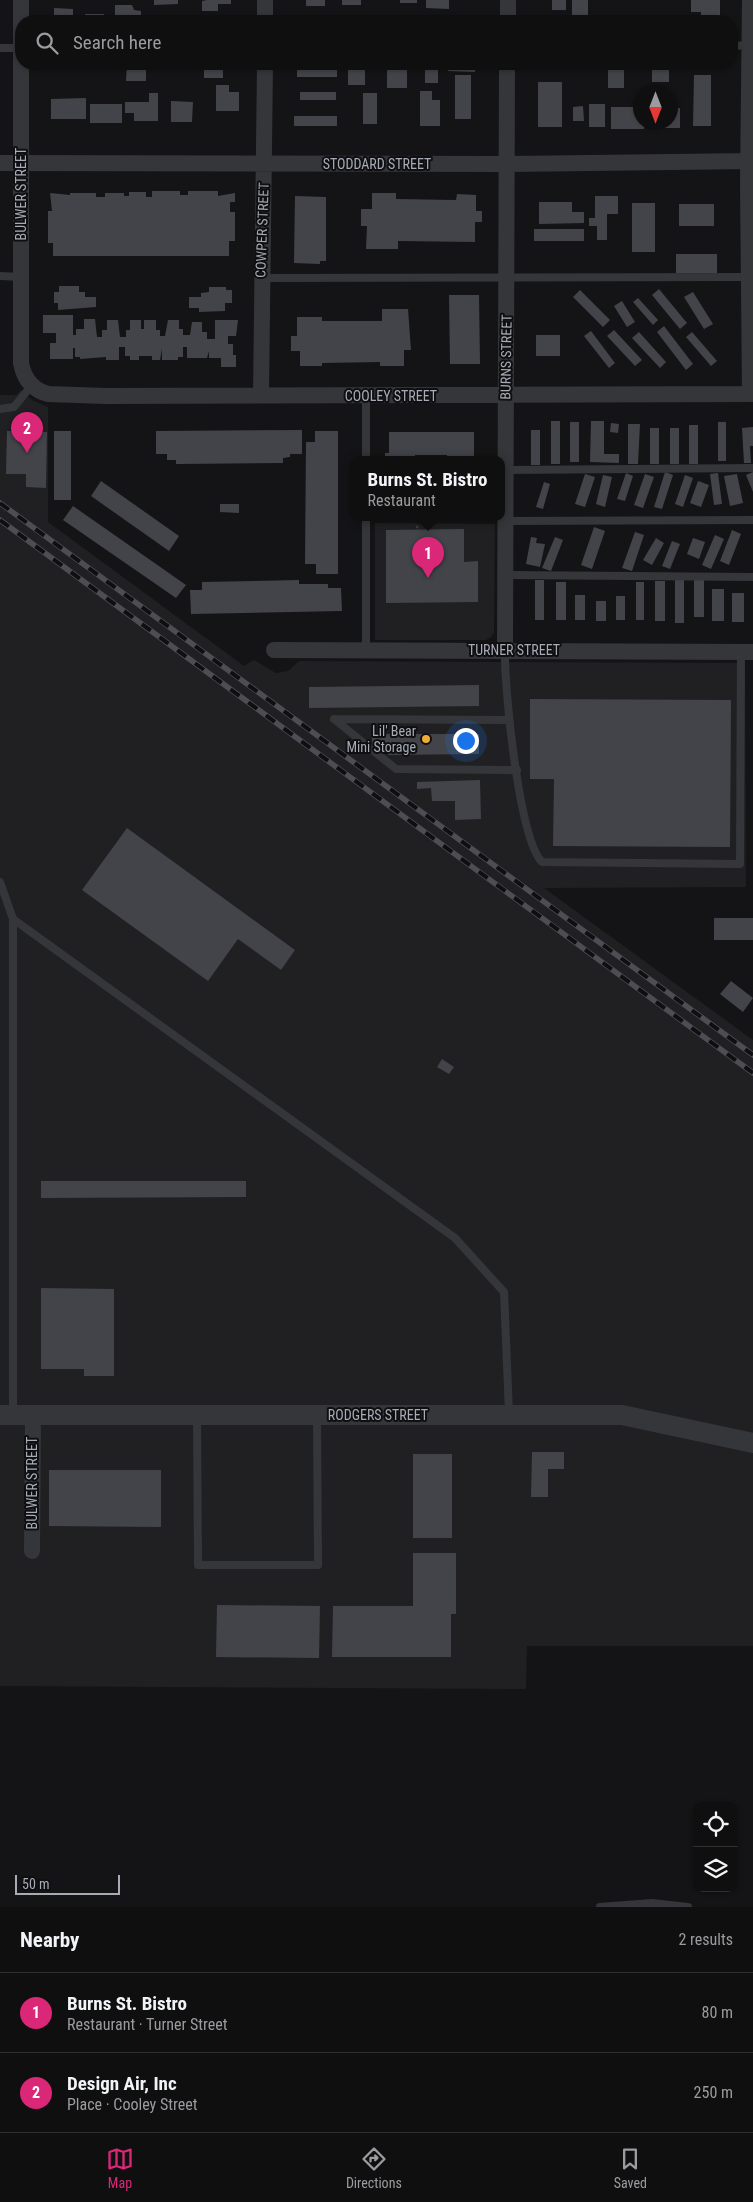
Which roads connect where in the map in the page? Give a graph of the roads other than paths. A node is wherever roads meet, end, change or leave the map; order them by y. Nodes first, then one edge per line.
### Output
1 (21, 0) edge
2 (265, 0) edge
3 (508, 0) edge
4 (750, 0) edge
5 (21, 15) edge
6 (265, 15) edge
7 (508, 15) edge
8 (751, 45) edge
9 (738, 46) edge
10 (0, 48) edge
11 (15, 48) edge
12 (21, 70) edge
13 (265, 70) edge
14 (507, 70) edge
15 (750, 161) edge
16 (0, 163) edge
17 (21, 163) junction
18 (264, 164) junction
19 (508, 164) junction
20 (0, 276) edge
21 (22, 276) junction
22 (751, 277) edge
23 (260, 278) junction
24 (507, 279) junction
25 (32, 385) junction
26 (752, 394) edge
27 (260, 395) junction
28 (506, 395) junction
29 (366, 396) junction
30 (0, 409) edge
31 (366, 456) edge
32 (753, 468) edge
33 (505, 470) junction
34 (753, 520) edge
35 (366, 521) edge
36 (505, 521) junction
37 (506, 575) junction
38 (753, 577) edge
39 (274, 650) dead end
40 (366, 650) junction
41 (505, 650) junction
42 (747, 652) edge
43 (508, 720) junction
44 (517, 770) junction
45 (0, 882) edge
46 (13, 919) junction
47 (15, 1416) edge
48 (197, 1416) junction
49 (317, 1416) junction
50 (509, 1416) junction
51 (753, 1443) edge
52 (32, 1551) dead end
53 (600, 1907) edge
54 (688, 1907) edge

1 - 5 street, BULWER STREET
2 - 6 street
3 - 7 street
4 - 8 street
8 - 9 lane
8 - 15 street
10 - 11 lane
12 - 17 street, BULWER STREET
13 - 18 street, COWPER STREET
14 - 19 street, BURNS STREET
15 - 19 street, STODDARD STREET
15 - 22 street
16 - 17 street, STODDARD STREET
17 - 18 street, STODDARD STREET
17 - 21 street, BULWER STREET
18 - 19 street, STODDARD STREET
18 - 23 street, COWPER STREET
19 - 24 street, BURNS STREET
20 - 21 lane
21 - 25 street, BULWER STREET
22 - 24 lane
22 - 26 street
23 - 24 lane
23 - 27 street, COWPER STREET
24 - 28 street, BURNS STREET
25 - 27 street, COOLEY STREET
25 - 30 lane
26 - 28 street, COOLEY STREET
27 - 29 street, COOLEY STREET
28 - 29 street, COOLEY STREET
28 - 33 street, BURNS STREET
29 - 31 lane
32 - 33 lane
33 - 36 street, BURNS STREET
34 - 36 lane
35 - 40 lane
36 - 37 street, BURNS STREET
37 - 38 lane
37 - 41 street, BURNS STREET
39 - 40 street, TURNER STREET
40 - 41 street, TURNER STREET
41 - 42 street, TURNER STREET
41 - 43 lane
42 - 44 lane
43 - 44 lane
43 - 44 lane
45 - 46 lane
46 - 47 lane
46 - 50 lane
47 - 48 street, RODGERS STREET
47 - 52 street, BULWER STREET
48 - 49 street, RODGERS STREET
48 - 49 lane
49 - 50 street, RODGERS STREET
50 - 51 street, RODGERS STREET
53 - 54 lane

